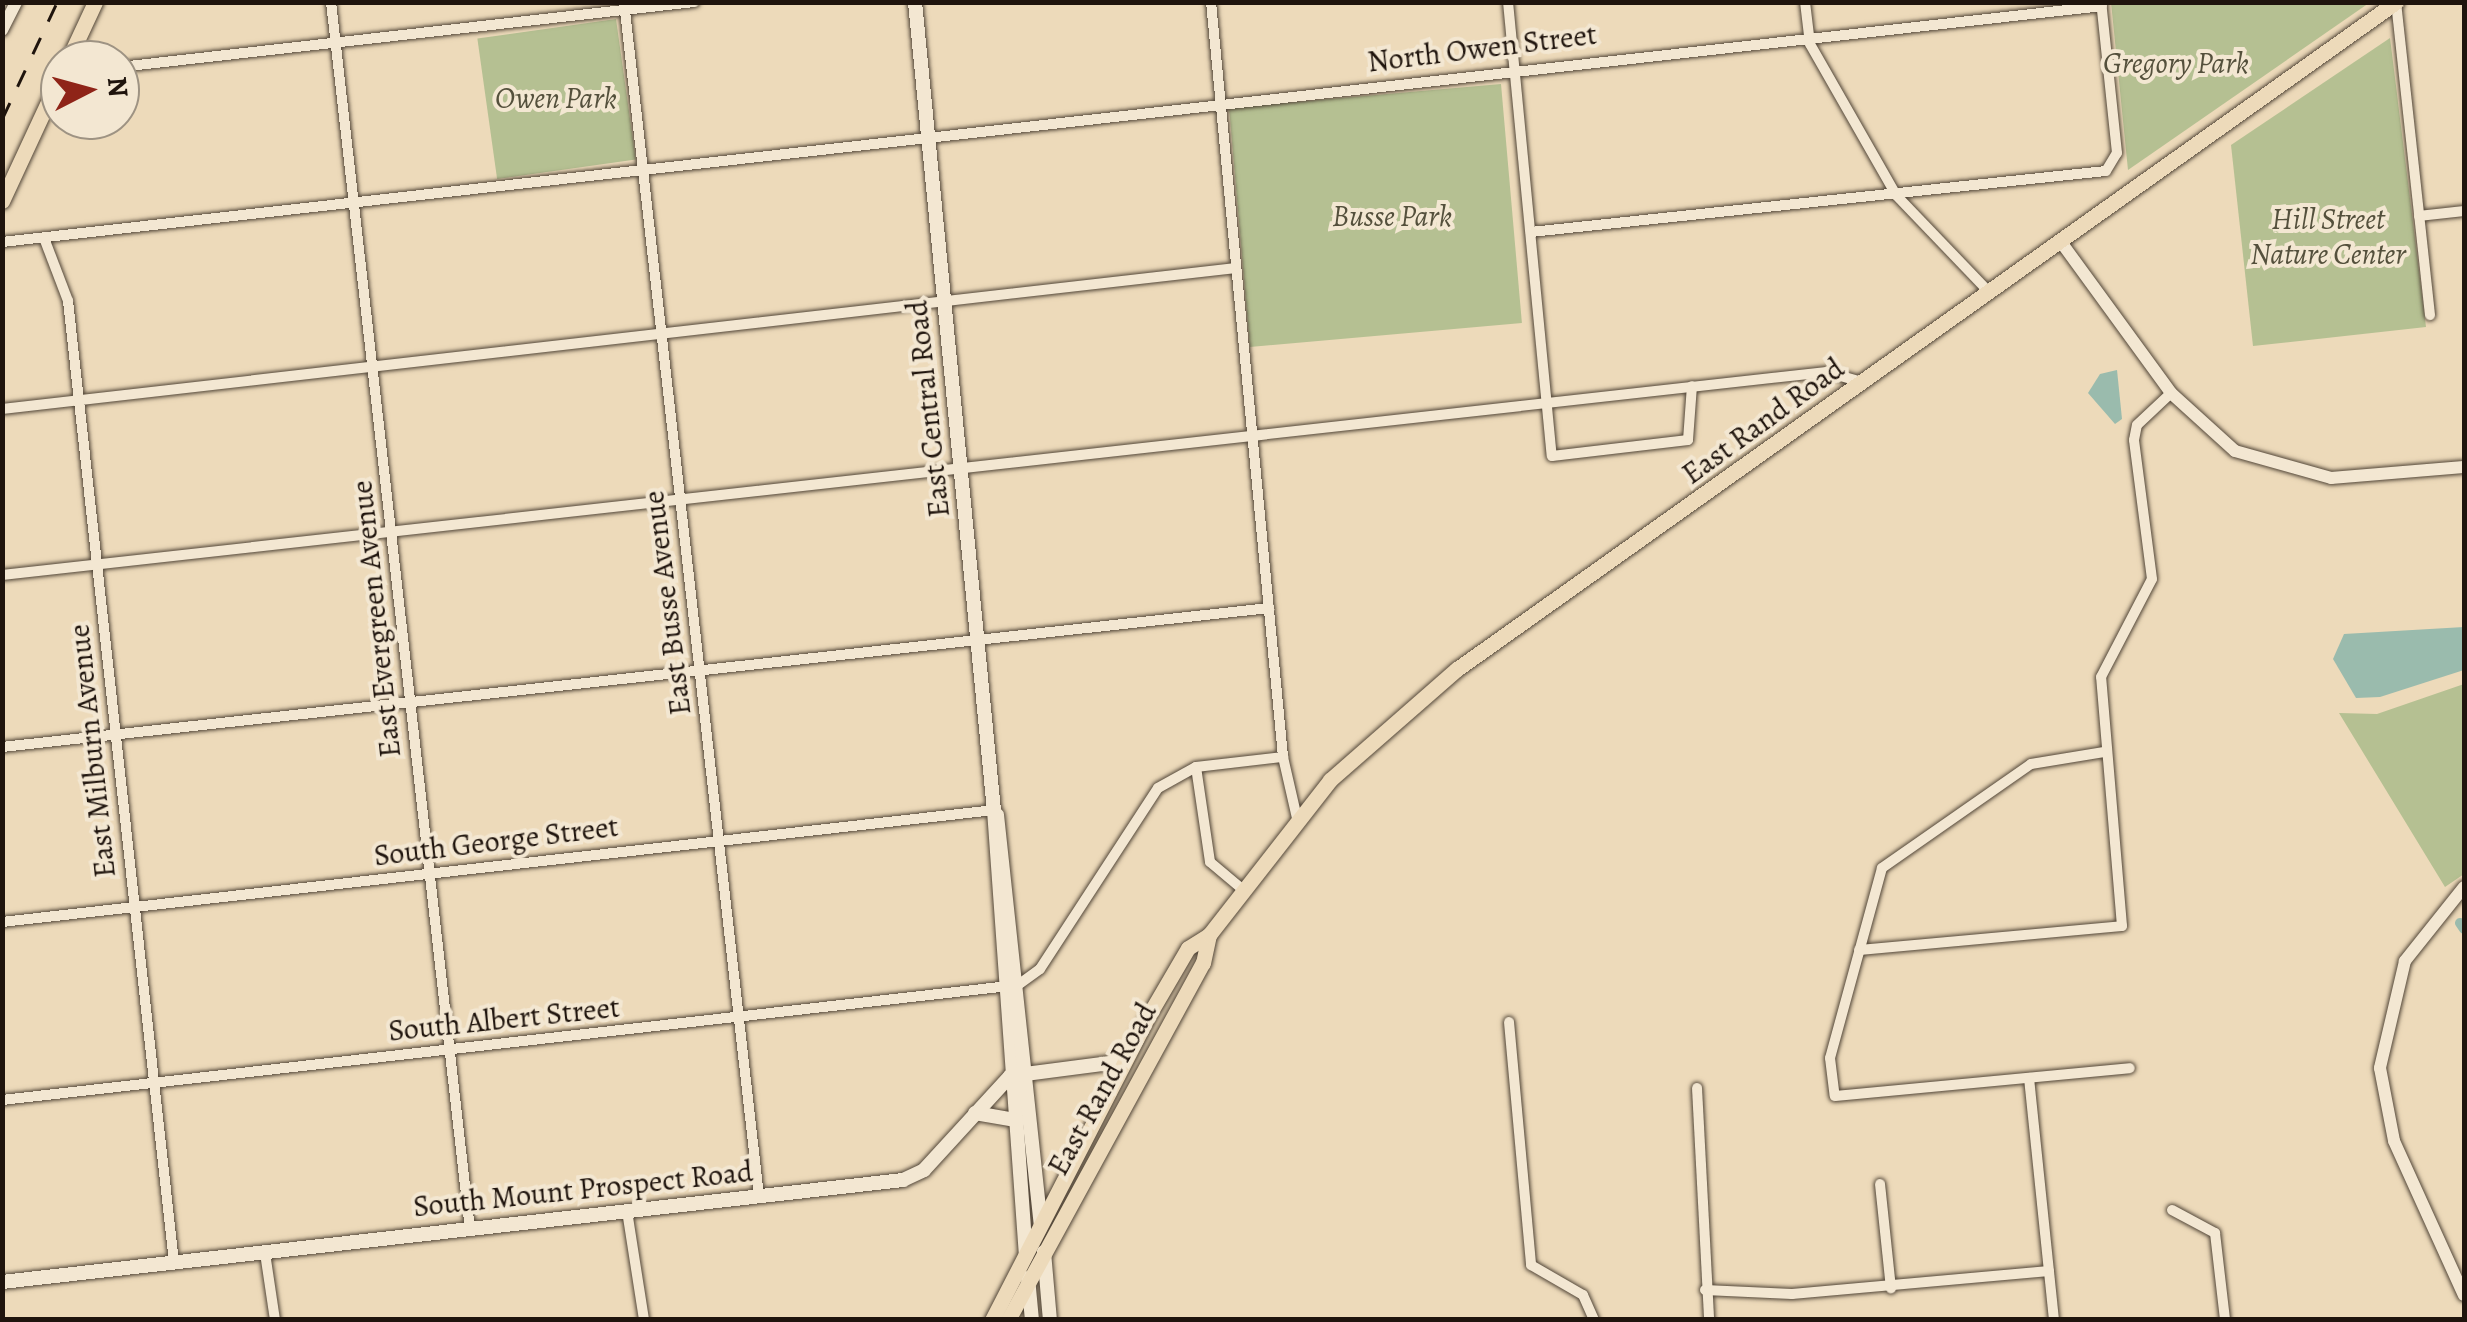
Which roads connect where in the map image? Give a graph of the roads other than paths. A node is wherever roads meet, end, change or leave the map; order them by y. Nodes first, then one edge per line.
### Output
1 (16, 2) edge
2 (94, 2) edge
3 (331, 2) edge
4 (694, 2) edge
5 (915, 2) edge
6 (1211, 2) edge
7 (1508, 2) edge
8 (1805, 2) edge
9 (2396, 2) edge
10 (2102, 4) edge
11 (624, 7) edge
12 (2, 30) edge
13 (1808, 36) junction
14 (77, 40) edge
15 (336, 43) junction
16 (140, 65) edge
17 (1514, 69) junction
18 (1220, 103) junction
19 (40, 119) edge
20 (928, 134) junction
21 (644, 170) junction
22 (1896, 195) junction
23 (2, 201) edge
24 (354, 202) junction
25 (2464, 211) edge
26 (2419, 216) junction
27 (1531, 232) junction
28 (44, 238) junction
29 (2, 242) edge
30 (2061, 242) junction
31 (1236, 268) junction
32 (1988, 291) junction
33 (945, 300) junction
34 (2430, 315) dead end
35 (662, 333) junction
36 (373, 366) junction
37 (1864, 382) junction
38 (1692, 386) junction
39 (2171, 393) junction
40 (78, 400) junction
41 (1547, 402) junction
42 (2, 408) edge
43 (1253, 436) junction
44 (961, 466) junction
45 (2464, 467) edge
46 (680, 498) junction
47 (391, 530) junction
48 (96, 564) junction
49 (2, 575) edge
50 (1269, 608) junction
51 (978, 638) junction
52 (700, 669) junction
53 (410, 702) junction
54 (116, 735) junction
55 (2, 747) edge
56 (2104, 752) junction
57 (1283, 756) junction
58 (1196, 767) junction
59 (994, 810) junction
60 (1297, 818) junction
61 (720, 840) junction
62 (430, 874) junction
63 (1240, 888) junction
64 (2464, 888) edge
65 (135, 908) junction
66 (2, 922) edge
67 (1209, 935) junction
68 (1858, 950) junction
69 (1010, 986) junction
70 (739, 1018) junction
71 (1509, 1022) dead end
72 (450, 1050) junction
73 (1125, 1061) junction
74 (2130, 1068) dead end
75 (1026, 1069) junction
76 (1010, 1076) junction
77 (2028, 1078) junction
78 (154, 1083) junction
79 (1697, 1088) dead end
80 (2, 1100) edge
81 (975, 1113) junction
82 (1014, 1120) junction
83 (1880, 1184) dead end
84 (759, 1197) junction
85 (2172, 1210) dead end
86 (627, 1211) junction
87 (1041, 1224) junction
88 (470, 1230) junction
89 (265, 1253) junction
90 (1033, 1259) junction
91 (174, 1263) junction
92 (2048, 1271) junction
93 (2, 1282) edge
94 (1891, 1288) junction
95 (1706, 1290) junction
96 (2464, 1295) edge
97 (275, 1320) edge
98 (644, 1320) edge
99 (992, 1320) edge
100 (1008, 1320) edge
101 (1032, 1320) edge
102 (1050, 1320) edge
103 (1594, 1320) edge
104 (1709, 1320) edge
105 (2054, 1320) edge
106 (2225, 1320) edge

1 - 12 street
2 - 14 main road
3 - 15 street, East Evergreen Avenue
4 - 11 street
5 - 20 main road, East Central Road
6 - 18 street
7 - 17 street
8 - 13 street
9 - 26 street
9 - 30 main road, East Rand Road
10 - 13 street, North Owen Street
10 - 22 street
11 - 15 street
11 - 21 street, East Busse Avenue
13 - 17 street, North Owen Street
13 - 22 street
15 - 16 street
15 - 24 street, East Evergreen Avenue
17 - 18 street, North Owen Street
17 - 27 street
18 - 20 street, North Owen Street
18 - 31 street
19 - 23 main road
20 - 21 street, North Owen Street
20 - 33 main road, East Central Road
21 - 24 street, North Owen Street
21 - 35 street, East Busse Avenue
22 - 27 street
22 - 32 street
24 - 28 street, North Owen Street
24 - 36 street, East Evergreen Avenue
25 - 26 street
26 - 34 street
27 - 41 street
28 - 29 street, North Owen Street
28 - 40 street, East Milburn Avenue
30 - 32 main road, East Rand Road
30 - 39 street
31 - 33 street
31 - 43 street
32 - 37 main road, East Rand Road
33 - 35 street
33 - 44 main road, East Central Road
35 - 36 street
35 - 46 street, East Busse Avenue
36 - 40 street
36 - 47 street, East Evergreen Avenue
37 - 38 street
37 - 60 main road, East Rand Road
38 - 41 street
38 - 41 street
39 - 45 street
39 - 56 street
40 - 42 street
40 - 48 street, East Milburn Avenue
41 - 43 street
43 - 44 street
43 - 50 street
44 - 46 street
44 - 51 main road, East Central Road
46 - 47 street
46 - 52 street, East Busse Avenue
47 - 48 street
47 - 53 street, East Evergreen Avenue
48 - 49 street
48 - 54 street, East Milburn Avenue
50 - 51 street
50 - 57 street
51 - 52 street
51 - 59 main road, East Central Road
52 - 53 street
52 - 61 street, East Busse Avenue
53 - 54 street
53 - 62 street, East Evergreen Avenue
54 - 55 street
54 - 65 street, East Milburn Avenue
56 - 68 street
56 - 68 street
57 - 58 street
57 - 60 street
58 - 63 street
58 - 69 street
59 - 61 street, South George Street
59 - 69 main road, East Central Road
60 - 63 main road, East Rand Road
61 - 62 street, South George Street
61 - 70 street, East Busse Avenue
62 - 65 street, South George Street
62 - 72 street, East Evergreen Avenue
63 - 67 main road, East Rand Road
64 - 96 street
65 - 66 street, South George Street
65 - 78 street, East Milburn Avenue
67 - 73 main road, East Rand Road
67 - 90 main road, East Rand Road
68 - 77 street
69 - 70 street, South Albert Street
69 - 75 main road, East Central Road
69 - 76 main road, East Central Road
70 - 72 street, South Albert Street
70 - 84 street, East Busse Avenue
71 - 103 street
72 - 78 street, South Albert Street
72 - 88 street, East Evergreen Avenue
73 - 75 main road, South Mount Prospect Road
73 - 87 main road, East Rand Road
74 - 77 street
75 - 76 main road, South Mount Prospect Road
75 - 87 main road, East Central Road
76 - 81 main road, South Mount Prospect Road
76 - 82 main road, East Central Road
77 - 92 street
78 - 80 street, South Albert Street
78 - 91 street, East Milburn Avenue
79 - 95 street
81 - 82 main road
81 - 84 main road, South Mount Prospect Road
82 - 90 main road, East Central Road
83 - 94 street
84 - 86 main road, South Mount Prospect Road
85 - 106 street
86 - 88 main road, South Mount Prospect Road
86 - 98 street
87 - 90 main road, East Rand Road
88 - 89 main road, South Mount Prospect Road
89 - 91 main road, South Mount Prospect Road
89 - 97 street
90 - 99 main road
90 - 100 main road
90 - 101 main road, East Central Road
90 - 102 main road, East Central Road
91 - 93 main road, South Mount Prospect Road
92 - 94 street
92 - 105 street
94 - 95 street
95 - 104 street

